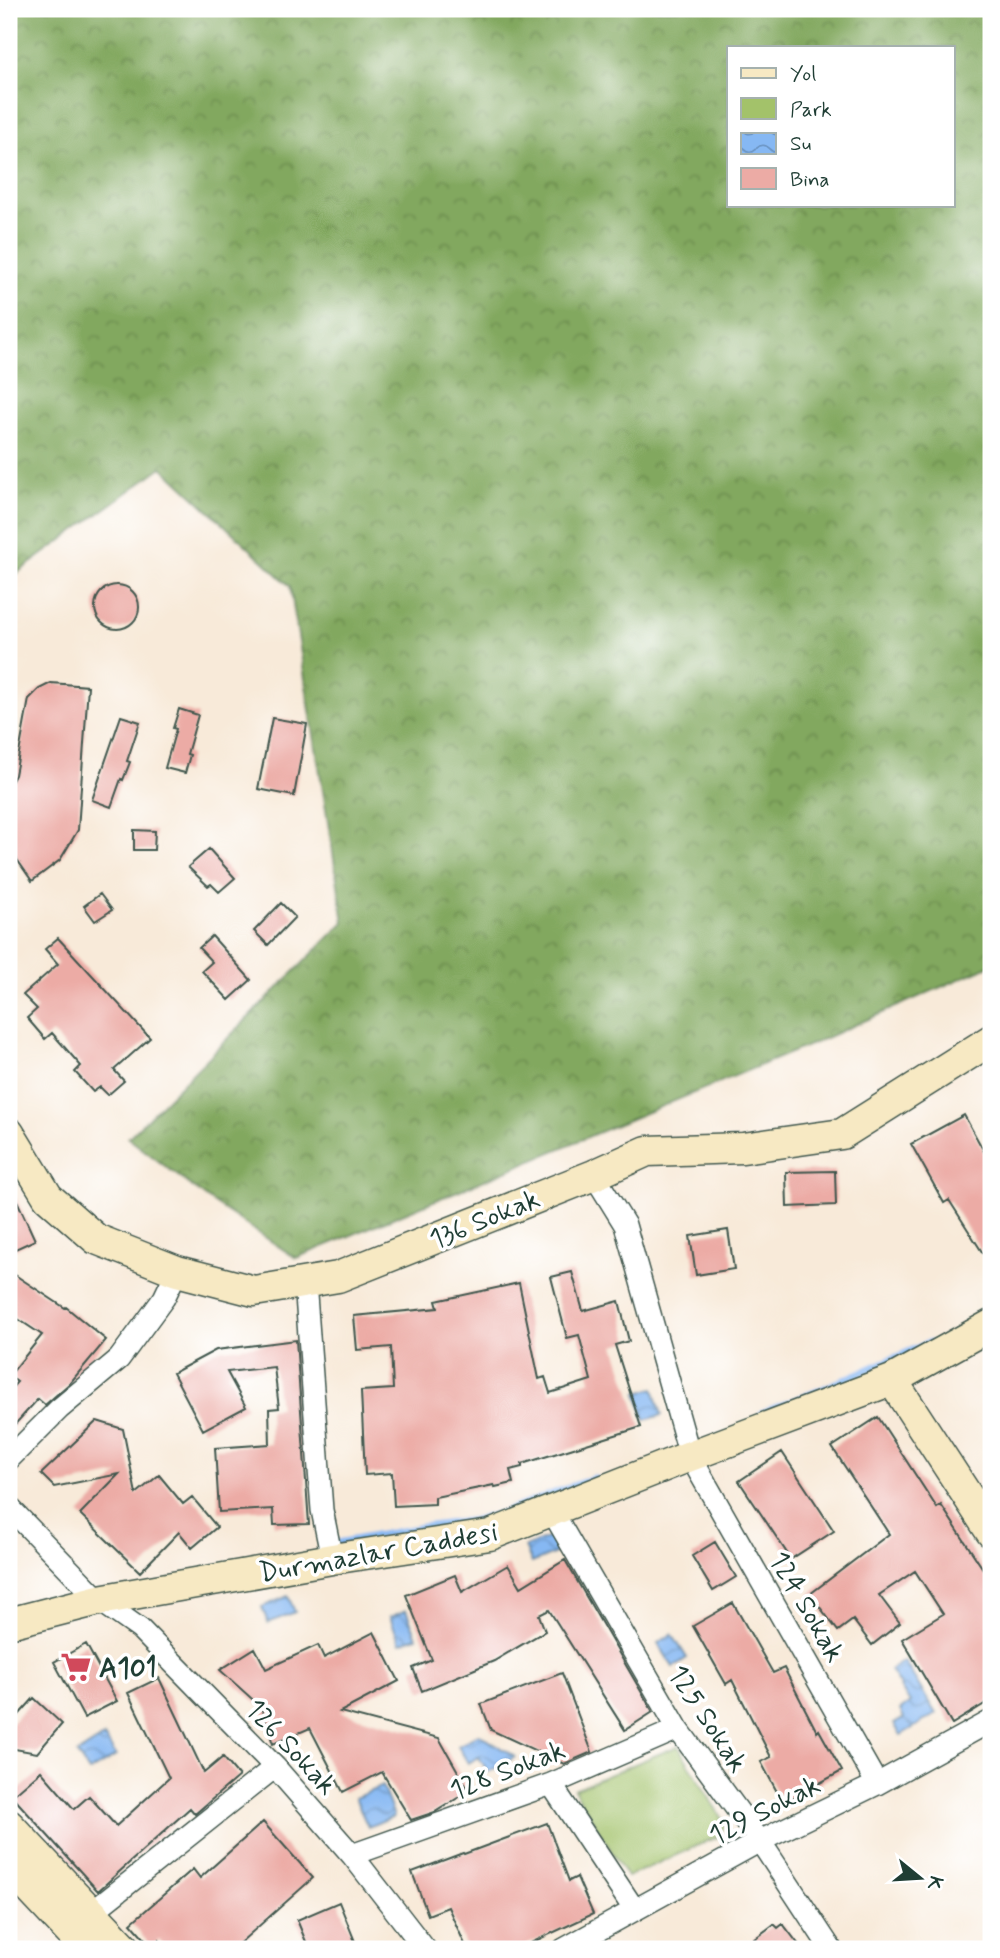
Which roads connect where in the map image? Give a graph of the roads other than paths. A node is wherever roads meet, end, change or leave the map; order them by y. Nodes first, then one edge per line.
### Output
1 (991, 1040) edge
2 (9, 1133) edge
3 (594, 1175) junction
4 (177, 1271) junction
5 (305, 1282) junction
6 (991, 1325) edge
7 (892, 1380) junction
8 (690, 1456) junction
9 (9, 1459) edge
10 (9, 1507) edge
11 (552, 1511) junction
12 (991, 1532) edge
13 (332, 1559) junction
14 (99, 1600) junction
15 (9, 1623) edge
16 (991, 1721) edge
17 (678, 1729) junction
18 (275, 1768) junction
19 (551, 1784) junction
20 (877, 1784) junction
21 (9, 1825) edge
22 (760, 1841) junction
23 (352, 1855) junction
24 (9, 1867) edge
25 (634, 1909) junction
26 (91, 1913) junction
27 (112, 1944) edge
28 (86, 1949) edge
29 (425, 1949) edge
30 (564, 1949) edge
31 (831, 1949) edge

1 - 3 street, 136 Sokak
2 - 4 street, 136 Sokak
3 - 5 street, 136 Sokak
3 - 8 street, 124 Sokak
4 - 5 street, 136 Sokak
4 - 9 street
5 - 13 street
6 - 7 street, Durmazlar Caddesi
7 - 8 street, Durmazlar Caddesi
7 - 12 street
8 - 11 street, Durmazlar Caddesi
8 - 20 street, 124 Sokak
10 - 14 street, 126 Sokak
11 - 13 street, Durmazlar Caddesi
11 - 17 street, 125 Sokak
13 - 14 street, Durmazlar Caddesi
14 - 15 street, Durmazlar Caddesi
14 - 18 street, 126 Sokak
16 - 20 street, 129 Sokak
17 - 19 street, 128 Sokak
17 - 22 street, 125 Sokak
18 - 23 street, 126 Sokak
18 - 26 street
19 - 23 street, 128 Sokak
19 - 25 street
20 - 22 street, 129 Sokak
21 - 26 street
22 - 25 street, 129 Sokak
22 - 31 street, 125 Sokak
23 - 29 street, 126 Sokak
24 - 28 street
25 - 30 street, 129 Sokak
26 - 27 street

